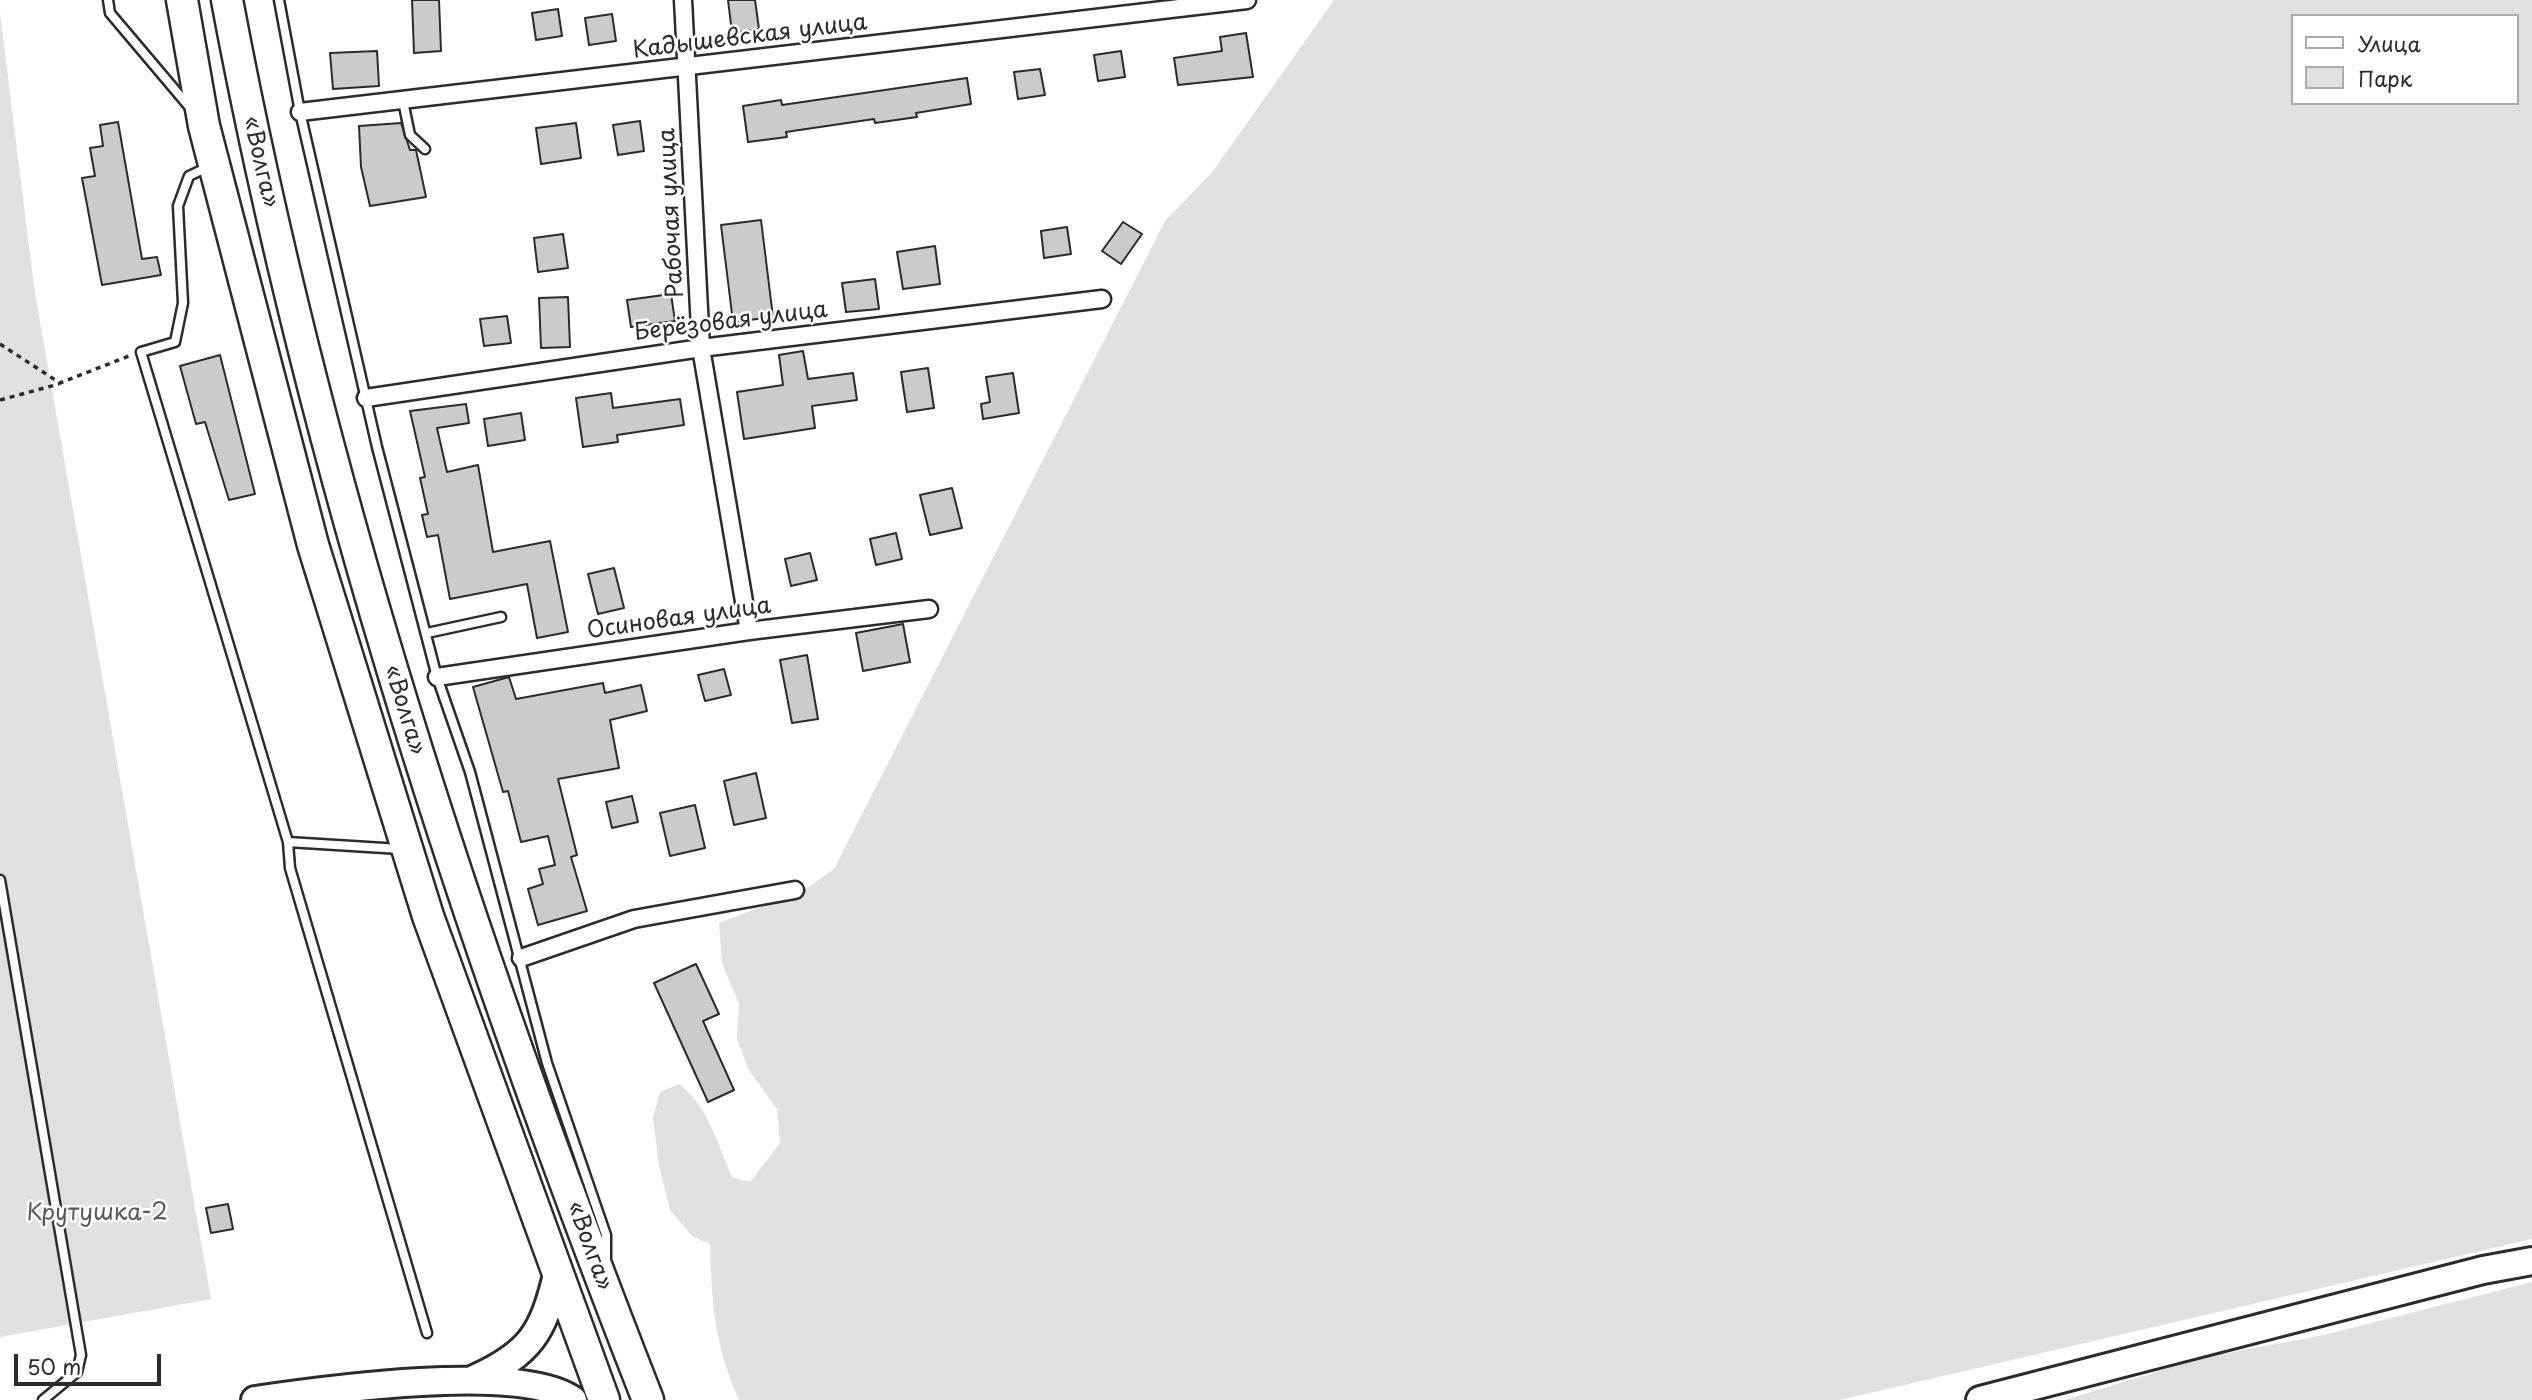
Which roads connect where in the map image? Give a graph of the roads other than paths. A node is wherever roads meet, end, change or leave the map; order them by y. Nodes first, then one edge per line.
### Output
1 (108, 0) edge
2 (182, 0) edge
3 (227, 0) edge
4 (279, 0) edge
5 (682, 0) edge
6 (1247, 0) edge
7 (687, 68) junction
8 (403, 101) junction
9 (300, 113) junction
10 (204, 126) junction
11 (425, 149) dead end
12 (214, 165) junction
13 (1102, 299) dead end
14 (701, 348) junction
15 (366, 398) junction
16 (929, 609) dead end
17 (501, 617) dead end
18 (750, 631) junction
19 (427, 633) junction
20 (437, 677) junction
21 (288, 842) junction
22 (407, 850) junction
23 (0, 880) edge
24 (795, 890) dead end
25 (521, 958) junction
26 (2532, 1261) edge
27 (557, 1275) junction
28 (607, 1294) junction
29 (427, 1333) dead end
30 (472, 1380) junction
31 (43, 1400) edge
32 (255, 1400) edge
33 (573, 1400) edge
34 (604, 1400) edge
35 (648, 1400) edge
36 (1980, 1400) edge

1 - 10 lane
2 - 10 highway, «Волга»
3 - 28 highway, «Волга»
4 - 9 lane
5 - 7 street, Рабочая улица
6 - 7 street, Кадышевская улица
7 - 8 street, Кадышевская улица
7 - 14 street, Рабочая улица
8 - 9 street, Кадышевская улица
8 - 11 lane
9 - 15 lane
10 - 12 highway, «Волга»
12 - 21 lane
12 - 22 highway, «Волга»
13 - 14 street, Берёзовая улица
14 - 15 street, Берёзовая улица
14 - 18 street, Рабочая улица
15 - 19 lane
16 - 18 street, Осиновая улица
17 - 19 lane
18 - 20 street, Осиновая улица
19 - 20 lane
20 - 25 lane
21 - 22 lane
21 - 29 lane
22 - 27 highway, «Волга»
23 - 31 lane
24 - 25 street
25 - 28 lane
26 - 36 main road
27 - 30 main road
27 - 34 highway, «Волга»
28 - 35 highway, «Волга»
30 - 32 main road
30 - 33 main road

